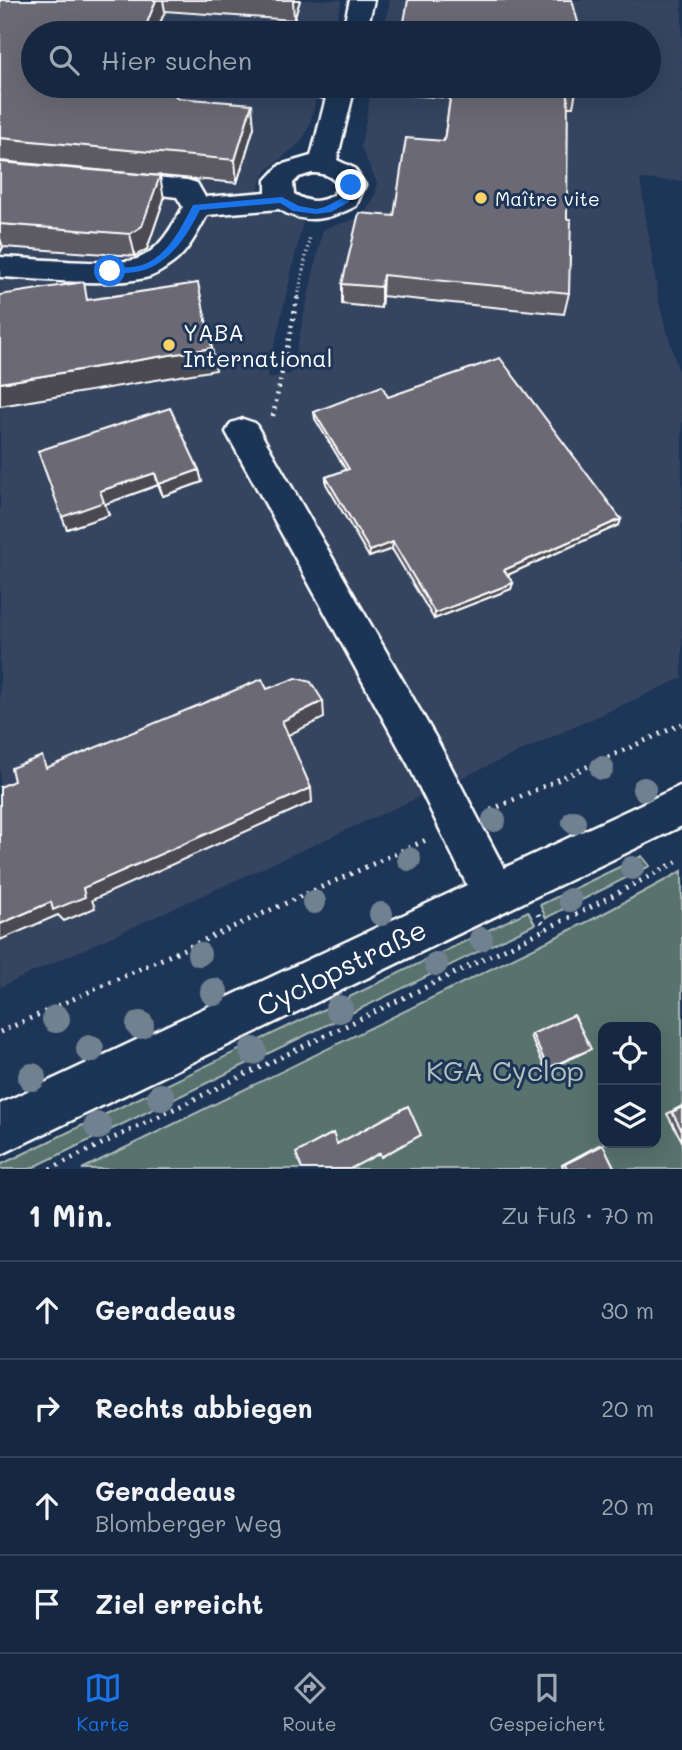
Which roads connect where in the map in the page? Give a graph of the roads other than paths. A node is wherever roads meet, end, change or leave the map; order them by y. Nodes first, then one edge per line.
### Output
1 (362, 0) edge
2 (357, 21) edge
3 (339, 98) edge
4 (322, 164) junction
5 (93, 180) edge
6 (285, 203) junction
7 (197, 207) junction
8 (269, 227) dead end
9 (0, 267) edge
10 (243, 432) dead end
11 (682, 806) edge
12 (494, 894) junction
13 (0, 1130) edge

1 - 2 street
3 - 4 street
4 - 6 street
4 - 6 street
5 - 7 street
6 - 7 street
6 - 8 street
7 - 9 street
10 - 12 street
11 - 12 street, Cyclopstraße
12 - 13 street, Cyclopstraße

